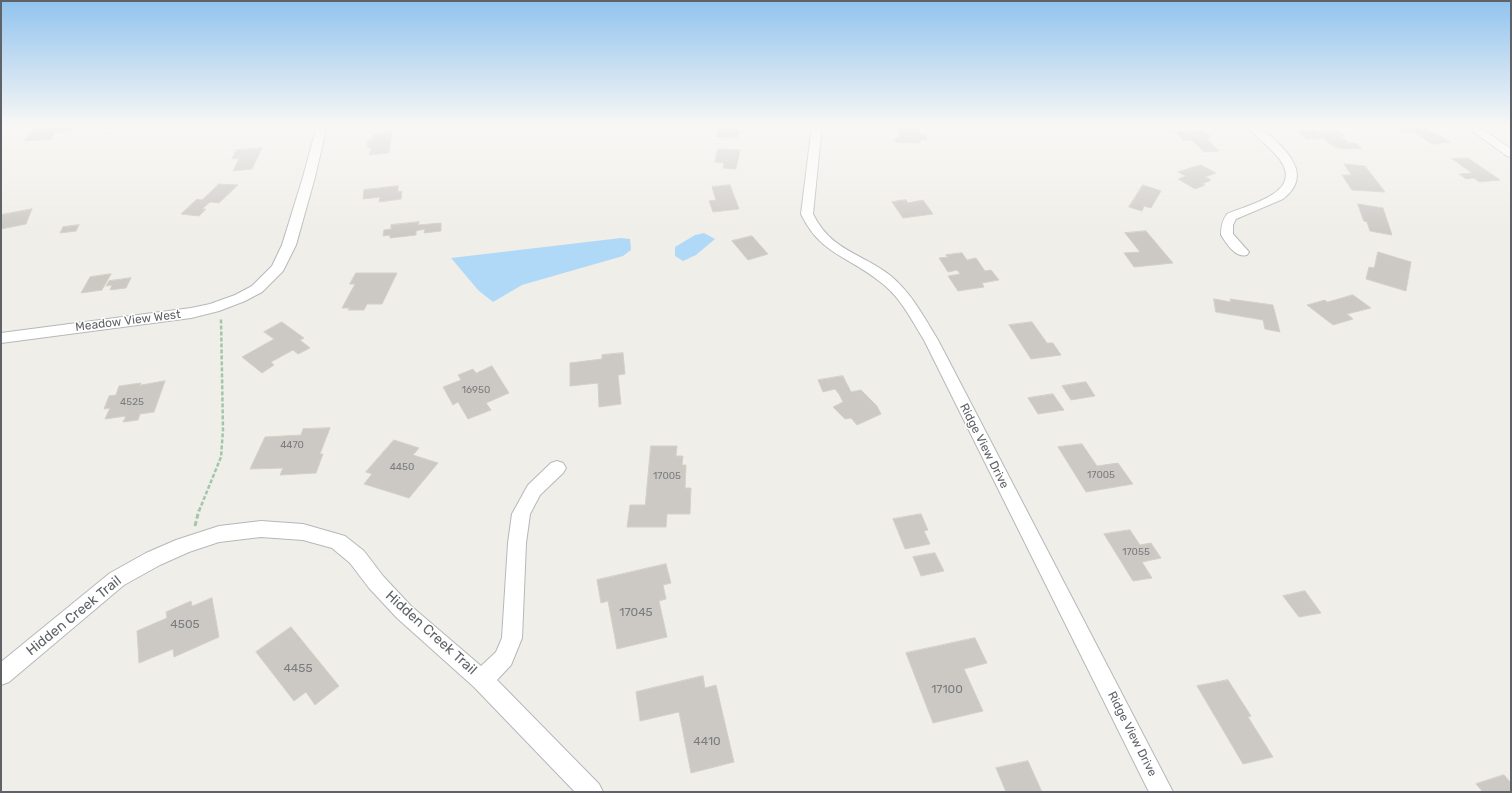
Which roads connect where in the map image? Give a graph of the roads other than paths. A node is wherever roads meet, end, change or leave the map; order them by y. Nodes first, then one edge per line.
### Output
1 (313, 162) edge
2 (813, 162) edge
3 (1287, 162) edge
4 (1242, 252) dead end
5 (1, 338) edge
6 (557, 468) dead end
7 (1, 675) edge
8 (482, 680) junction
9 (591, 792) edge
10 (1161, 792) edge

1 - 5 street, Meadow View West
2 - 10 street, Ridge View Drive
3 - 4 street
6 - 8 street
7 - 8 street, Hidden Creek Trail
8 - 9 street, Hidden Creek Trail

